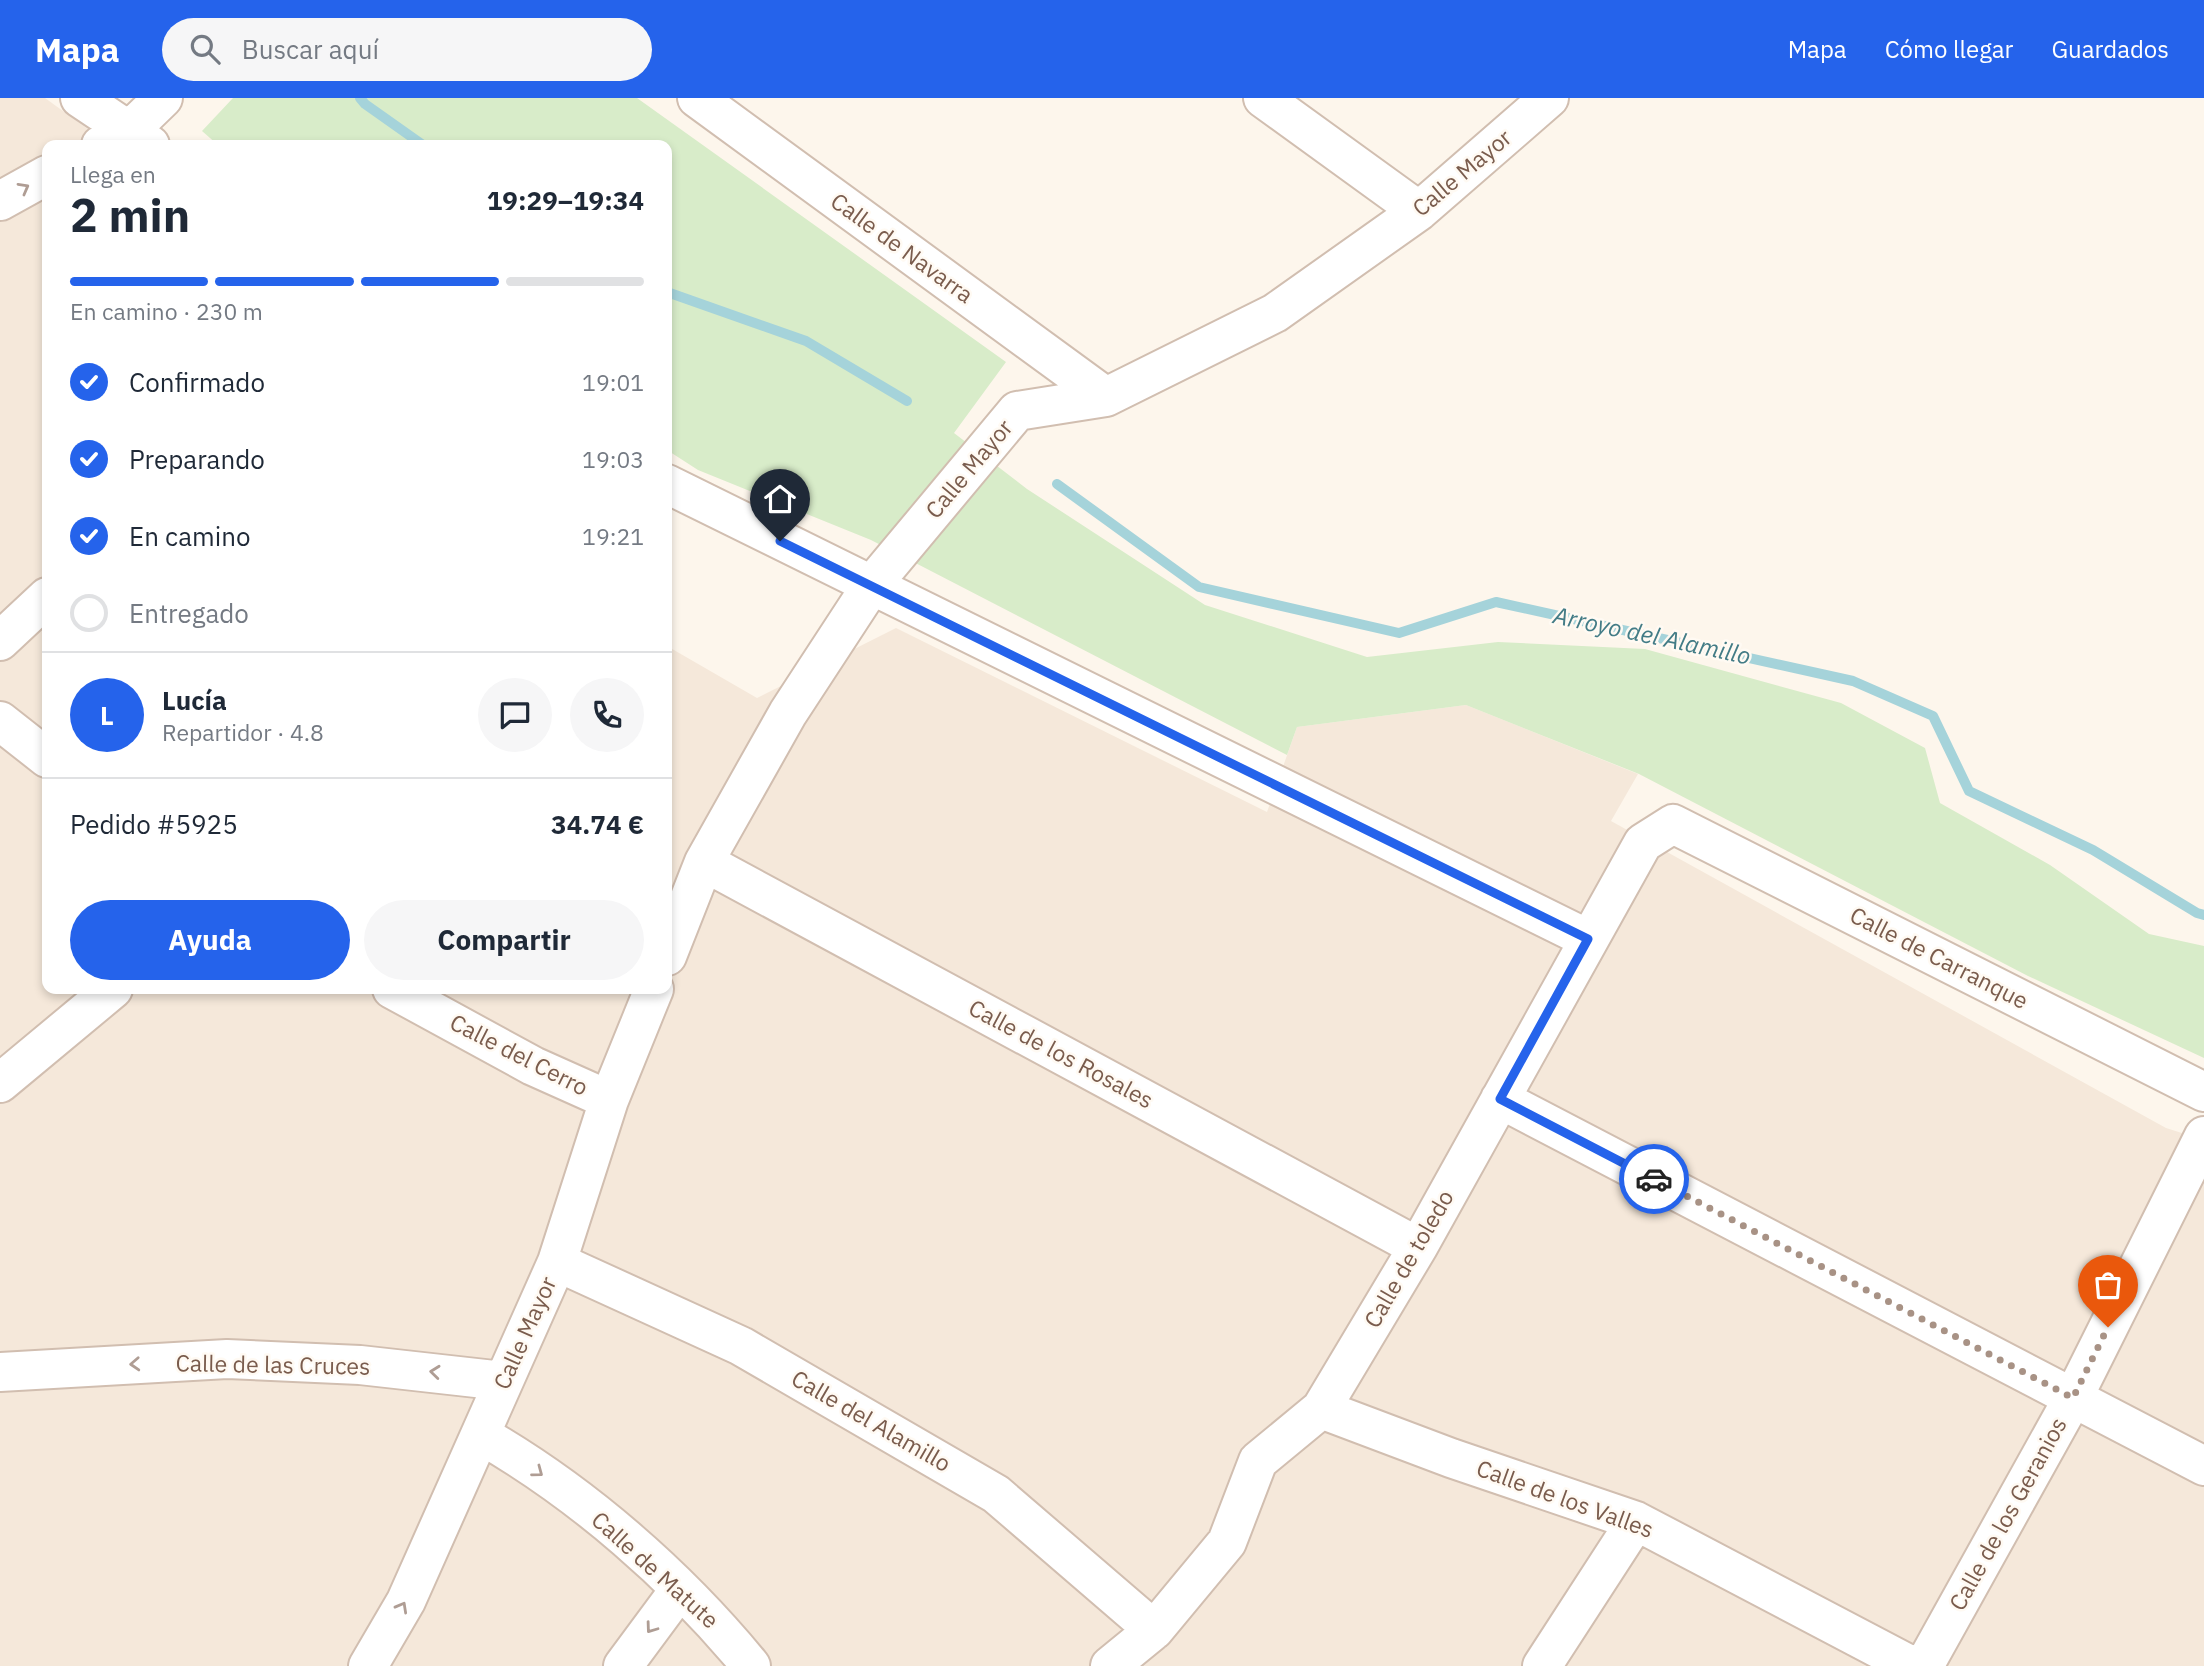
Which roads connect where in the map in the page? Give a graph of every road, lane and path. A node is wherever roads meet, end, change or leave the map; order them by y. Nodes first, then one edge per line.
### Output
1 (80, 98) edge
2 (163, 98) edge
3 (697, 98) edge
4 (1263, 98) edge
5 (1549, 98) edge
6 (127, 140) edge
7 (42, 178) edge
8 (0, 201) edge
9 (1419, 211) junction
10 (1107, 397) junction
11 (672, 486) edge
12 (871, 586) junction
13 (42, 602) edge
14 (0, 641) edge
15 (0, 721) edge
16 (42, 754) edge
17 (1674, 824) joint
18 (704, 862) junction
19 (1588, 939) junction
20 (672, 943) edge
21 (107, 994) edge
22 (401, 994) edge
23 (652, 994) edge
24 (0, 1083) edge
25 (2204, 1092) edge
26 (1500, 1099) junction
27 (609, 1100) junction
28 (2204, 1136) edge
29 (1418, 1247) junction
30 (556, 1262) junction
31 (0, 1372) edge
32 (503, 1381) junction
33 (2073, 1398) junction
34 (1321, 1409) junction
35 (481, 1434) junction
36 (2204, 1466) edge
37 (1636, 1521) junction
38 (680, 1589) junction
39 (1154, 1630) junction
40 (368, 1666) edge
41 (623, 1666) edge
42 (751, 1666) edge
43 (1110, 1666) edge
44 (1542, 1666) edge
45 (1912, 1666) edge
46 (1924, 1666) edge

1 - 6 street
2 - 6 street
3 - 10 street, Calle de Navarra
4 - 9 street
5 - 9 street, Calle Mayor
8 -> 7 street
9 - 10 street, Calle Mayor
10 - 12 street, Calle Mayor
11 - 12 street
12 - 18 street, Calle Mayor
12 - 19 street
13 - 14 street
15 - 16 street
17 - 19 street, Calle de toledo
17 - 25 street, Calle de Carranque
18 - 20 street, Calle Mayor
18 - 29 street, Calle de los Rosales
19 - 26 street, Calle de toledo
21 - 24 street
22 - 27 street, Calle del Cerro
23 - 27 street, Calle Mayor
26 - 29 street, Calle de toledo
26 - 33 street
27 - 30 street, Calle Mayor
28 - 33 street, Calle de los Geranios
29 - 34 street, Calle de toledo
30 - 32 street, Calle Mayor
30 - 39 street, Calle del Alamillo
32 -> 31 street, Calle de las Cruces
32 - 35 street, Calle Mayor
33 - 36 street
33 - 46 street, Calle de los Geranios
34 - 37 street, Calle de los Valles
34 - 39 street, Calle de toledo
35 -> 38 street, Calle de Matute
40 -> 35 street, Calle Mayor
37 - 44 street
37 - 45 street, Calle de los Valles
38 -> 41 street
38 - 42 street, Calle de Matute
39 - 43 street, Calle de toledo

